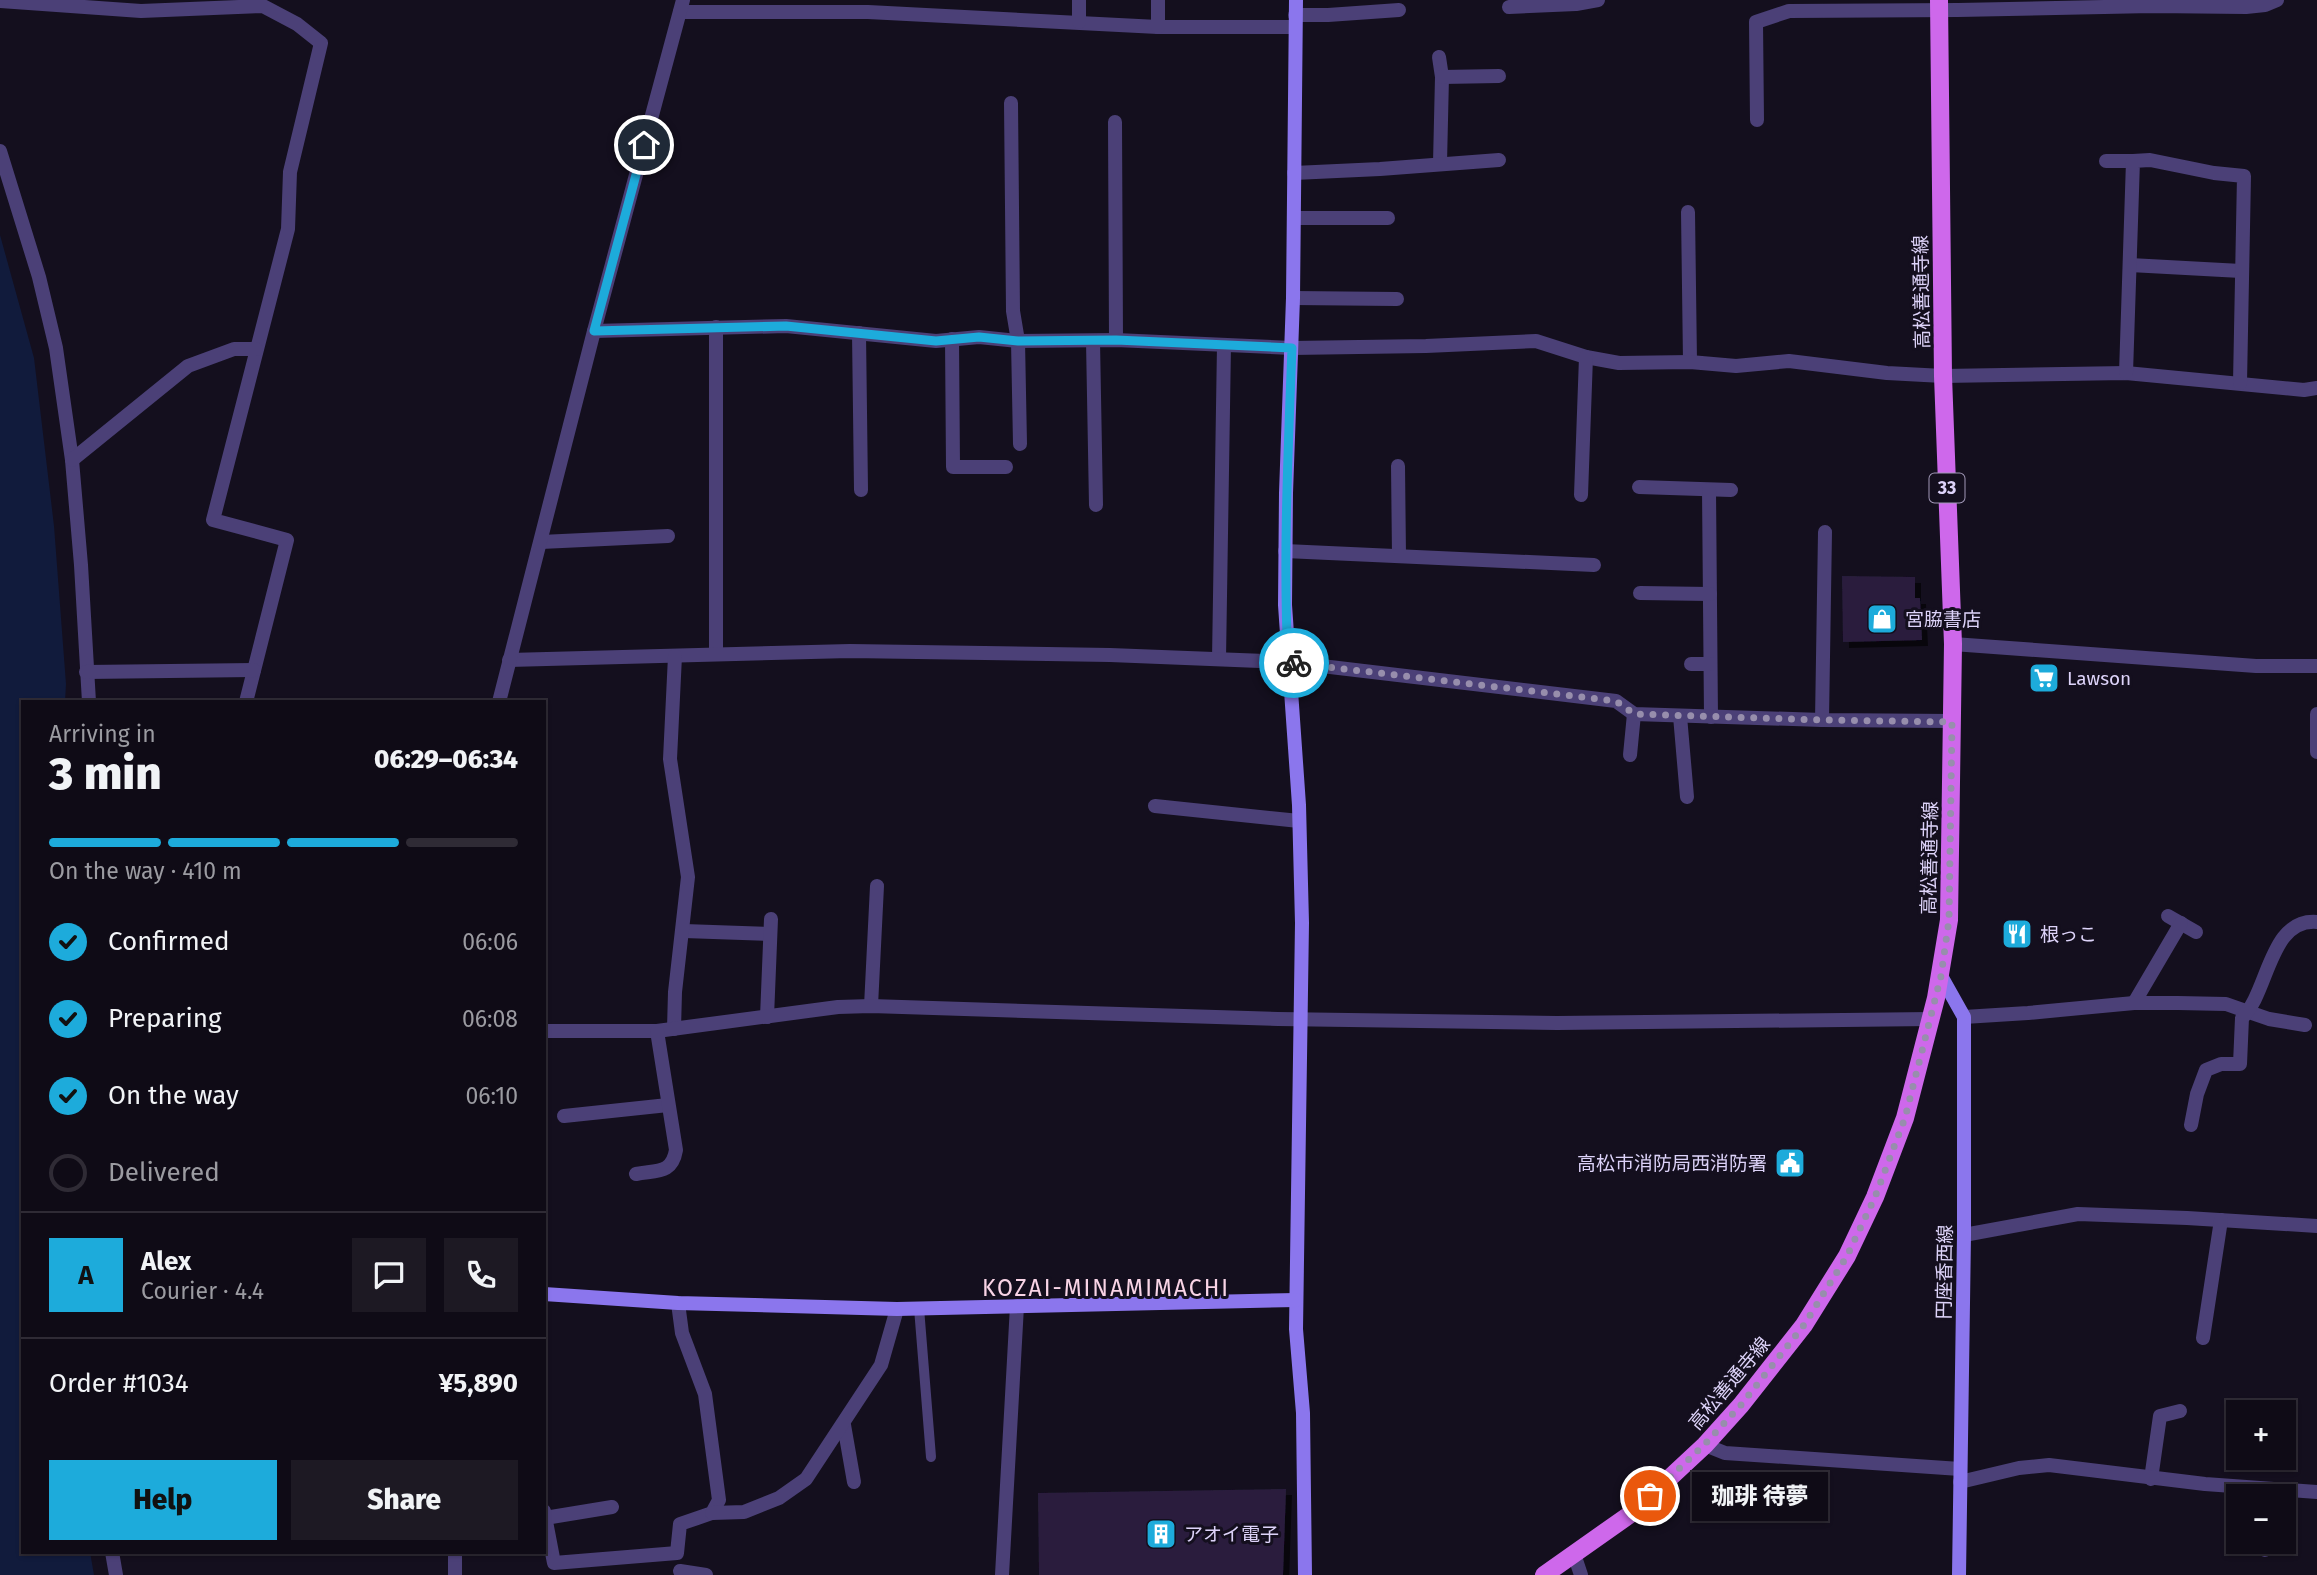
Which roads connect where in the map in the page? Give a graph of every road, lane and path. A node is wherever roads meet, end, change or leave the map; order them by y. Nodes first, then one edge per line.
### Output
1 (1079, 0) edge
2 (1158, 0) edge
3 (1598, 0) edge
4 (2277, 0) edge
5 (0, 1) edge
6 (264, 3) edge
7 (1939, 4) edge
8 (1788, 5) edge
9 (681, 6) edge
10 (743, 6) edge
11 (1509, 7) dead end
12 (1399, 10) dead end
13 (1295, 14) edge
14 (1079, 22) junction
15 (1158, 27) junction
16 (1439, 57) dead end
17 (1499, 76) dead end
18 (1442, 77) junction
19 (1011, 103) dead end
20 (1757, 120) dead end
21 (1115, 122) dead end
22 (0, 151) edge
23 (1499, 160) dead end
24 (2106, 161) dead end
25 (2133, 161) junction
26 (1440, 163) junction
27 (1294, 173) junction
28 (1688, 212) dead end
29 (1294, 218) junction
30 (1388, 218) dead end
31 (2130, 265) junction
32 (2242, 271) junction
33 (1293, 298) junction
34 (1396, 299) dead end
35 (716, 327) junction
36 (594, 331) junction
37 (859, 333) junction
38 (952, 339) junction
39 (1116, 340) junction
40 (1018, 341) junction
41 (1093, 341) junction
42 (1224, 345) junction
43 (1292, 348) junction
44 (257, 349) junction
45 (1586, 357) junction
46 (1690, 362) junction
47 (2126, 373) junction
48 (1943, 376) junction
49 (2240, 383) junction
50 (2317, 388) edge
51 (1020, 444) dead end
52 (72, 460) junction
53 (1398, 466) dead end
54 (1006, 467) dead end
55 (1639, 487) dead end
56 (861, 490) dead end
57 (1731, 490) dead end
58 (1709, 491) junction
59 (1581, 495) dead end
60 (1096, 505) dead end
61 (1825, 532) dead end
62 (668, 536) dead end
63 (541, 541) junction
64 (1285, 551) junction
65 (1399, 556) junction
66 (1594, 565) dead end
67 (1640, 593) dead end
68 (1710, 594) junction
69 (1953, 644) junction
70 (716, 654) junction
71 (675, 656) junction
72 (1219, 659) junction
73 (509, 660) junction
74 (1288, 662) junction
75 (1691, 664) dead end
76 (1710, 664) junction
77 (2317, 666) edge
78 (254, 670) junction
79 (86, 672) junction
80 (89, 700) edge
81 (246, 700) edge
82 (499, 700) edge
83 (1634, 714) junction
84 (2317, 714) edge
85 (1679, 716) junction
86 (1711, 717) junction
87 (1822, 720) junction
88 (1952, 722) junction
89 (2317, 752) edge
90 (1630, 755) dead end
91 (1687, 797) dead end
92 (1156, 806) dead end
93 (1299, 821) junction
94 (877, 886) dead end
95 (771, 919) dead end
96 (2317, 922) edge
97 (684, 931) junction
98 (2196, 932) dead end
99 (771, 934) junction
100 (1941, 976) junction
101 (2134, 1003) junction
102 (871, 1006) junction
103 (2250, 1011) junction
104 (767, 1017) junction
105 (1964, 1017) junction
106 (1302, 1018) junction
107 (1931, 1019) junction
108 (2305, 1025) dead end
109 (674, 1029) junction
110 (546, 1031) edge
111 (657, 1031) junction
112 (668, 1105) junction
113 (564, 1116) dead end
114 (2191, 1125) dead end
115 (636, 1174) dead end
116 (2221, 1220) junction
117 (2317, 1226) edge
118 (1964, 1235) junction
119 (546, 1294) edge
120 (1296, 1300) junction
121 (678, 1303) junction
122 (1017, 1306) junction
123 (919, 1308) junction
124 (897, 1309) junction
125 (2203, 1338) dead end
126 (2180, 1411) dead end
127 (844, 1425) junction
128 (1704, 1445) junction
129 (931, 1457) dead end
130 (1960, 1476) junction
131 (2151, 1479) junction
132 (854, 1482) dead end
133 (2226, 1488) edge
134 (2296, 1492) edge
135 (2317, 1492) edge
136 (612, 1507) dead end
137 (712, 1513) junction
138 (546, 1515) edge
139 (546, 1520) edge
140 (677, 1553) junction
141 (112, 1554) edge
142 (455, 1554) edge
143 (1574, 1555) junction
144 (680, 1573) edge
145 (116, 1575) edge
146 (455, 1575) edge
147 (706, 1575) edge
148 (1002, 1575) edge
149 (1305, 1575) edge
150 (1544, 1575) edge
151 (1581, 1575) edge
152 (1959, 1575) edge

1 - 14 street
2 - 15 street
3 - 11 street
4 - 7 street
5 - 6 street
6 - 44 street
7 - 8 street
7 - 48 main road, 高松善通寺線 / 33
8 - 20 street
9 - 10 street
9 - 36 street
10 - 14 street
12 - 13 street
13 - 15 street
13 - 27 street
14 - 15 street
16 - 18 street
17 - 18 street
18 - 26 street
19 - 40 street
21 - 39 street
22 - 52 street
23 - 26 street
24 - 25 street
25 - 31 street
25 - 32 street
26 - 27 street
27 - 29 street
28 - 46 street
29 - 30 street
29 - 33 street
31 - 32 street
31 - 47 street
32 - 49 street
33 - 34 street
33 - 43 street
35 - 36 street
35 - 37 street
35 - 70 street
36 - 63 street
37 - 38 street
37 - 56 street
38 - 40 street
38 - 54 street
39 - 41 street
39 - 42 street
40 - 41 street
40 - 51 street
41 - 60 street
42 - 43 street
42 - 72 street
43 - 45 street
43 - 64 street
44 - 52 street
44 - 78 street
45 - 46 street
45 - 59 street
46 - 48 street
47 - 48 street
47 - 49 street
48 - 69 main road, 高松善通寺線 / 33
49 - 50 street
52 - 79 street
53 - 65 street
55 - 58 street
57 - 58 street
58 - 68 street
61 - 87 street
62 - 63 street
63 - 73 street
64 - 65 street
64 - 74 street
65 - 66 street
67 - 68 street
68 - 76 street
69 - 77 street
69 - 88 main road, 高松善通寺線 / 33
70 - 71 street
70 - 72 street
71 - 73 street
71 - 97 street
72 - 74 street
73 - 82 street
74 - 83 street
74 - 93 street
75 - 76 street
76 - 86 street
78 - 79 street
78 - 81 street
79 - 80 street
83 - 85 street
83 - 90 street
84 - 89 street
85 - 86 street
85 - 91 street
86 - 87 street
87 - 88 street
88 - 100 main road, 高松善通寺線 / 33
92 - 93 street
93 - 106 street
94 - 102 street
95 - 99 street
96 - 103 street
97 - 99 street
97 - 109 street
98 - 101 street
99 - 104 street
100 - 105 street, 円座香西線
100 - 107 main road, 高松善通寺線 / 33
101 - 103 street
101 - 105 street
102 - 104 street
102 - 106 street
103 - 108 street
103 - 114 street
104 - 109 street
105 - 118 street, 円座香西線
106 - 107 street
106 - 120 street
107 - 128 main road, 高松善通寺線 / 33
109 - 111 street
110 - 111 street
111 - 112 street
112 - 113 street
112 - 115 street
116 - 117 street
116 - 118 street
116 - 125 street
118 - 130 street, 円座香西線
119 - 121 street
120 - 122 street
120 - 149 street
121 - 124 street
121 - 137 street
122 - 123 street
122 - 148 street
123 - 124 street
123 - 129 lane
124 - 127 street
126 - 131 street
127 - 132 street
127 - 137 street
128 - 130 street
128 - 143 main road, 高松善通寺線 / 33
130 - 131 street
130 - 152 street, 円座香西線
131 - 133 street
134 - 135 street
136 - 138 street
137 - 140 street
139 - 140 street
140 - 144 street
141 - 145 street
142 - 146 street
143 - 150 main road, 高松善通寺線 / 33
143 - 151 street
144 - 147 street

